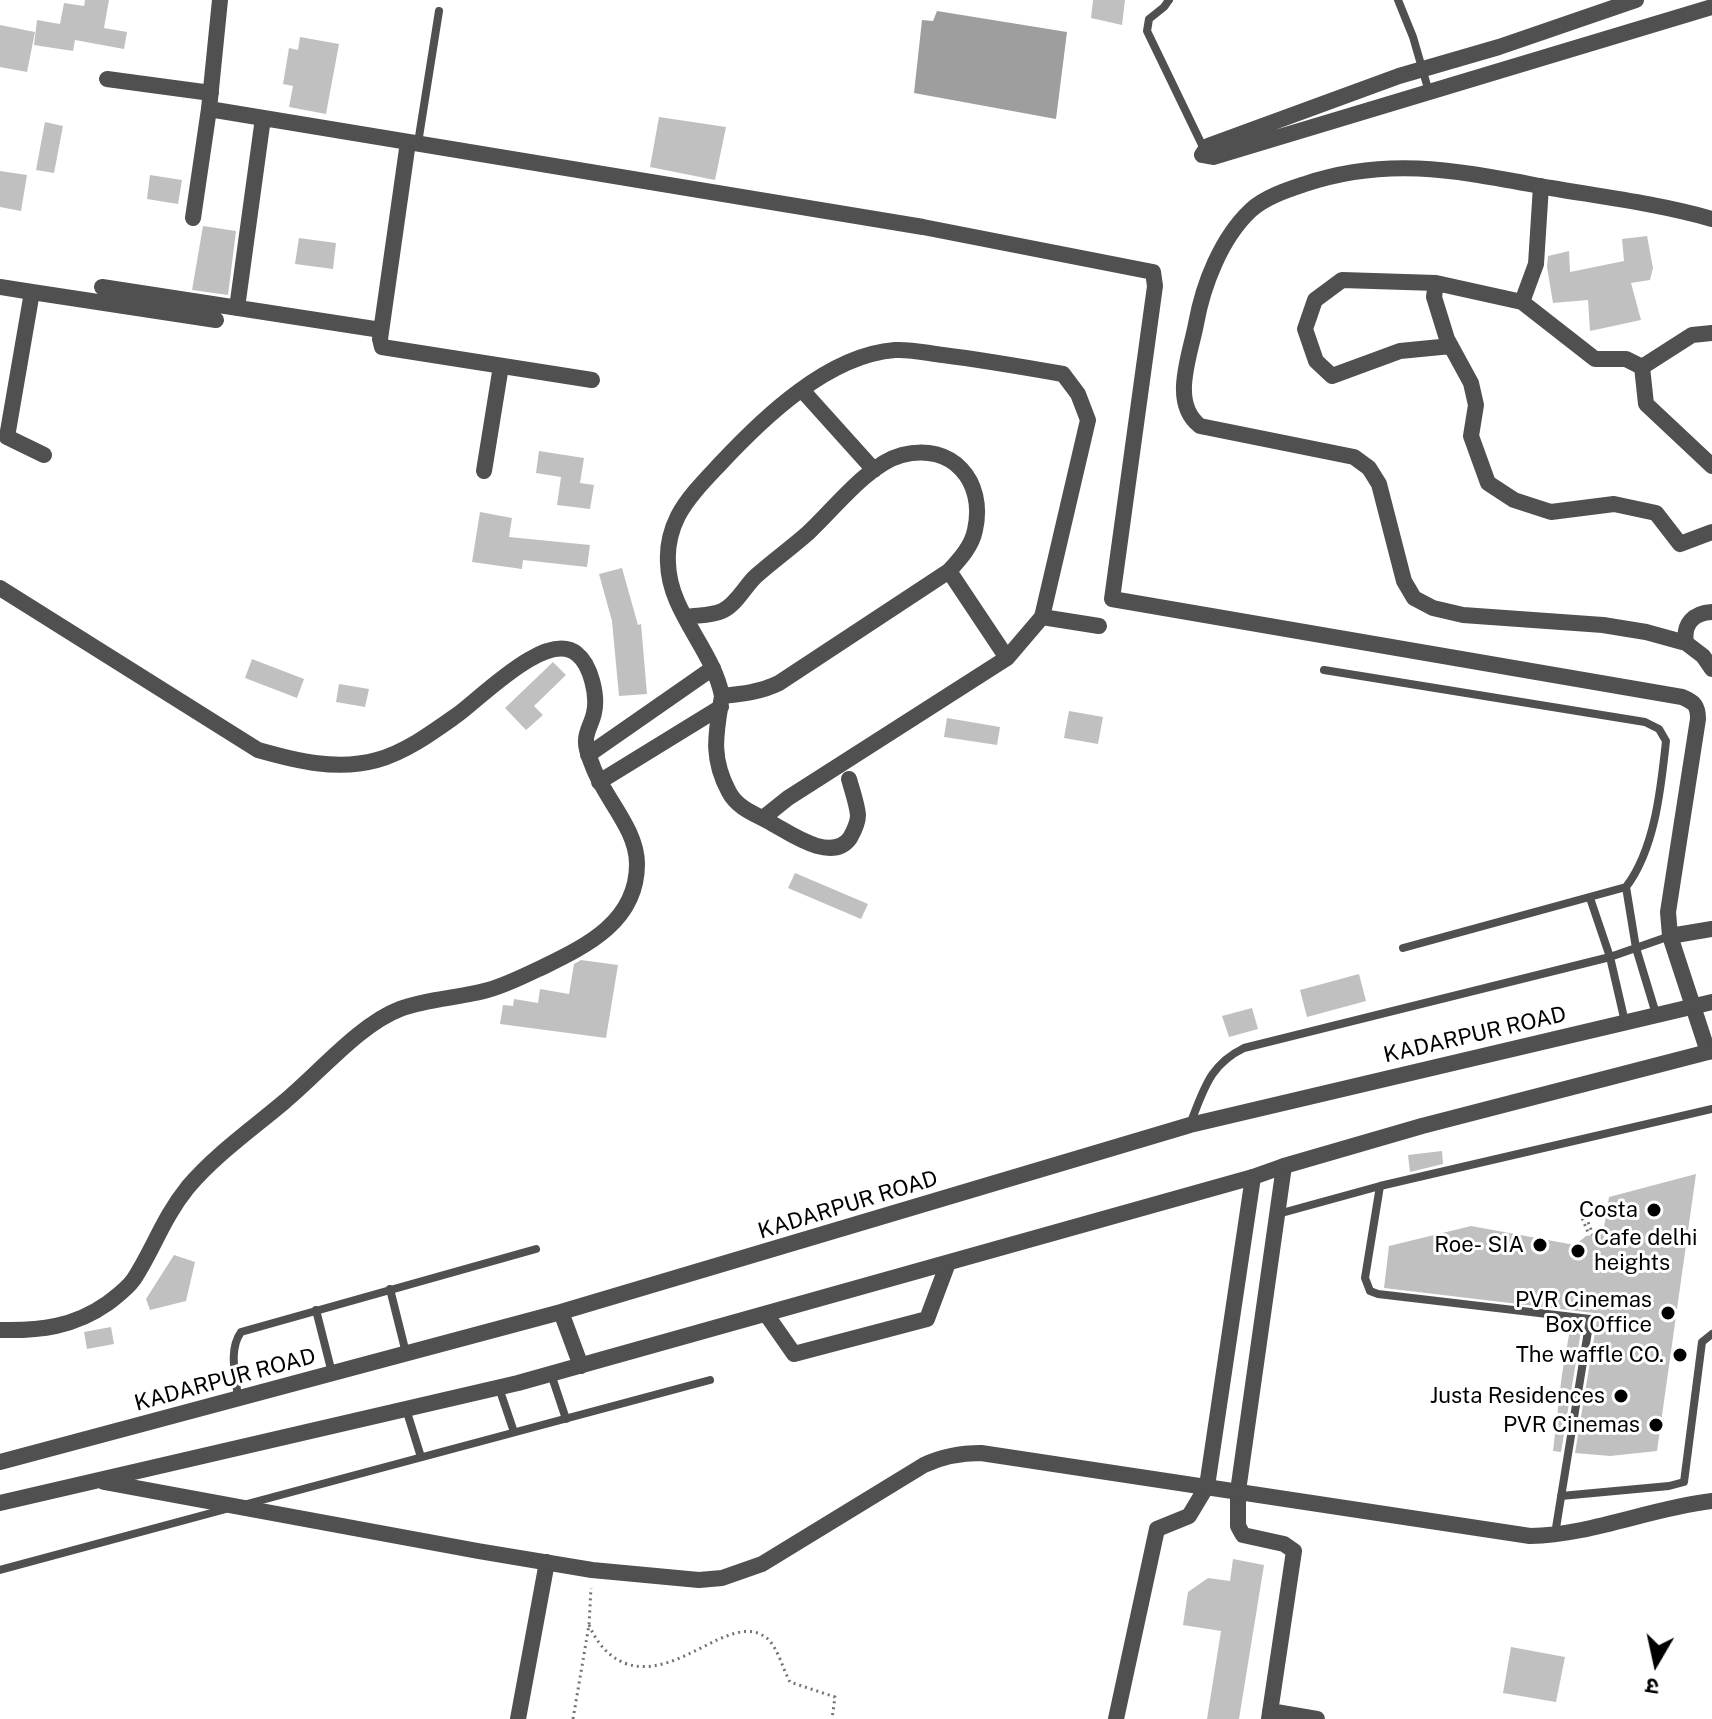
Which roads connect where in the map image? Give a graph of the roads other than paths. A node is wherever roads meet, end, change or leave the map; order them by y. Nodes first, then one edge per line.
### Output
1 (1169, 0) edge
2 (1398, 0) edge
3 (1636, 0) edge
4 (215, 1) edge
5 (1712, 7) edge
6 (439, 11) dead end
7 (1422, 69) junction
8 (107, 79) dead end
9 (1429, 92) junction
10 (210, 101) junction
11 (263, 118) junction
12 (413, 143) junction
13 (1204, 150) junction
14 (1541, 186) junction
15 (193, 218) dead end
16 (1712, 219) edge
17 (1436, 283) junction
18 (0, 287) edge
19 (102, 287) dead end
20 (32, 292) junction
21 (1522, 302) junction
22 (237, 308) junction
23 (216, 320) dead end
24 (381, 330) junction
25 (1712, 333) edge
26 (1451, 346) junction
27 (501, 366) junction
28 (1642, 367) junction
29 (592, 380) dead end
30 (802, 390) junction
31 (3, 436) edge
32 (44, 455) dead end
33 (1712, 466) edge
34 (874, 470) junction
35 (484, 471) dead end
36 (1712, 532) edge
37 (949, 571) junction
38 (0, 588) edge
39 (1712, 612) edge
40 (686, 617) junction
41 (1042, 617) junction
42 (1099, 626) dead end
43 (1686, 643) junction
44 (1007, 658) junction
45 (1709, 662) edge
46 (713, 668) junction
47 (1324, 670) dead end
48 (721, 702) junction
49 (588, 755) junction
50 (849, 779) dead end
51 (599, 782) junction
52 (763, 818) junction
53 (1626, 887) junction
54 (1590, 898) junction
55 (1712, 929) edge
56 (1670, 936) junction
57 (1403, 948) dead end
58 (1636, 948) junction
59 (1610, 957) junction
60 (1712, 1002) edge
61 (1694, 1005) junction
62 (1656, 1014) junction
63 (1625, 1022) junction
64 (1710, 1052) edge
65 (1712, 1109) edge
66 (1190, 1125) junction
67 (1284, 1166) junction
68 (1253, 1177) junction
69 (1380, 1186) junction
70 (1277, 1214) junction
71 (536, 1249) dead end
72 (1242, 1260) junction
73 (948, 1263) junction
74 (1270, 1264) junction
75 (390, 1289) junction
76 (316, 1310) junction
77 (561, 1312) junction
78 (766, 1314) junction
79 (0, 1330) edge
80 (1712, 1334) edge
81 (406, 1354) junction
82 (1227, 1363) junction
83 (581, 1366) junction
84 (1255, 1367) junction
85 (332, 1374) junction
86 (551, 1374) junction
87 (710, 1380) dead end
88 (499, 1388) junction
89 (238, 1399) junction
90 (406, 1409) junction
91 (566, 1419) junction
92 (514, 1432) junction
93 (421, 1457) junction
94 (0, 1462) edge
95 (94, 1480) junction
96 (1684, 1482) junction
97 (1207, 1486) junction
98 (1238, 1491) junction
99 (1561, 1496) junction
100 (1712, 1501) edge
101 (0, 1503) edge
102 (1688, 1504) junction
103 (239, 1506) junction
104 (1555, 1535) junction
105 (547, 1562) junction
106 (0, 1570) edge
107 (1269, 1715) edge
108 (518, 1719) edge
109 (1116, 1719) edge
110 (1317, 1719) edge

1 - 13 lane
2 - 7 lane
3 - 7 street
4 - 10 street
5 - 9 street
6 - 12 lane
7 - 9 lane
7 - 13 street
8 - 10 street
9 - 13 street
10 - 11 street
10 - 15 street
11 - 12 street
11 - 22 street
12 - 24 street
12 - 56 street
14 - 16 street
14 - 21 street
14 - 43 street
17 - 21 street
17 - 26 street
17 - 26 street
18 - 20 street
19 - 22 street
20 - 23 street
20 - 31 street
21 - 28 street
22 - 24 street
24 - 27 street
25 - 28 street
26 - 36 street
27 - 29 street
27 - 35 street
28 - 33 street
30 - 34 street
30 - 40 street
30 - 41 street
31 - 32 street
34 - 37 street
34 - 40 street
37 - 44 street
37 - 48 street
38 - 49 street
39 - 43 street
40 - 46 street
41 - 42 street
41 - 44 street
43 - 45 street
44 - 52 street
46 - 48 street
46 - 49 street
47 - 53 lane
48 - 51 street
48 - 52 street
49 - 51 street
50 - 52 street
51 - 79 street
53 - 54 lane
53 - 58 lane
54 - 57 lane
54 - 59 lane
55 - 56 street
56 - 58 lane
56 - 61 street
58 - 59 lane
58 - 62 lane
59 - 63 lane
59 - 66 lane
60 - 61 street, KADARPUR ROAD
61 - 62 street, KADARPUR ROAD
61 - 64 street
62 - 63 street, KADARPUR ROAD
63 - 66 street, KADARPUR ROAD
64 - 67 street
65 - 69 lane
66 - 77 street, KADARPUR ROAD
67 - 68 street
67 - 70 street
68 - 72 street
68 - 73 street
69 - 70 lane
69 - 99 lane
70 - 74 street
71 - 75 lane
72 - 74 street
72 - 82 street
73 - 78 street
73 - 78 street
74 - 84 street
75 - 76 lane
75 - 81 lane
76 - 85 lane
76 - 89 lane
77 - 81 street, KADARPUR ROAD
77 - 83 street
78 - 83 street
80 - 96 lane
81 - 85 street, KADARPUR ROAD
82 - 84 street
82 - 97 street
83 - 86 street
84 - 98 street
85 - 89 street, KADARPUR ROAD
86 - 88 street
86 - 91 lane
87 - 91 lane
88 - 90 street
88 - 92 lane
89 - 94 street, KADARPUR ROAD
90 - 93 lane
90 - 95 street
91 - 92 lane
92 - 93 lane
93 - 103 lane
95 - 101 street
95 - 103 street
96 - 99 lane
96 - 102 lane
97 - 98 street
97 - 105 street
97 - 109 street
98 - 104 street
98 - 107 street
99 - 104 lane
100 - 102 street
102 - 104 street
103 - 105 street
103 - 106 lane
105 - 108 street
107 - 110 street

